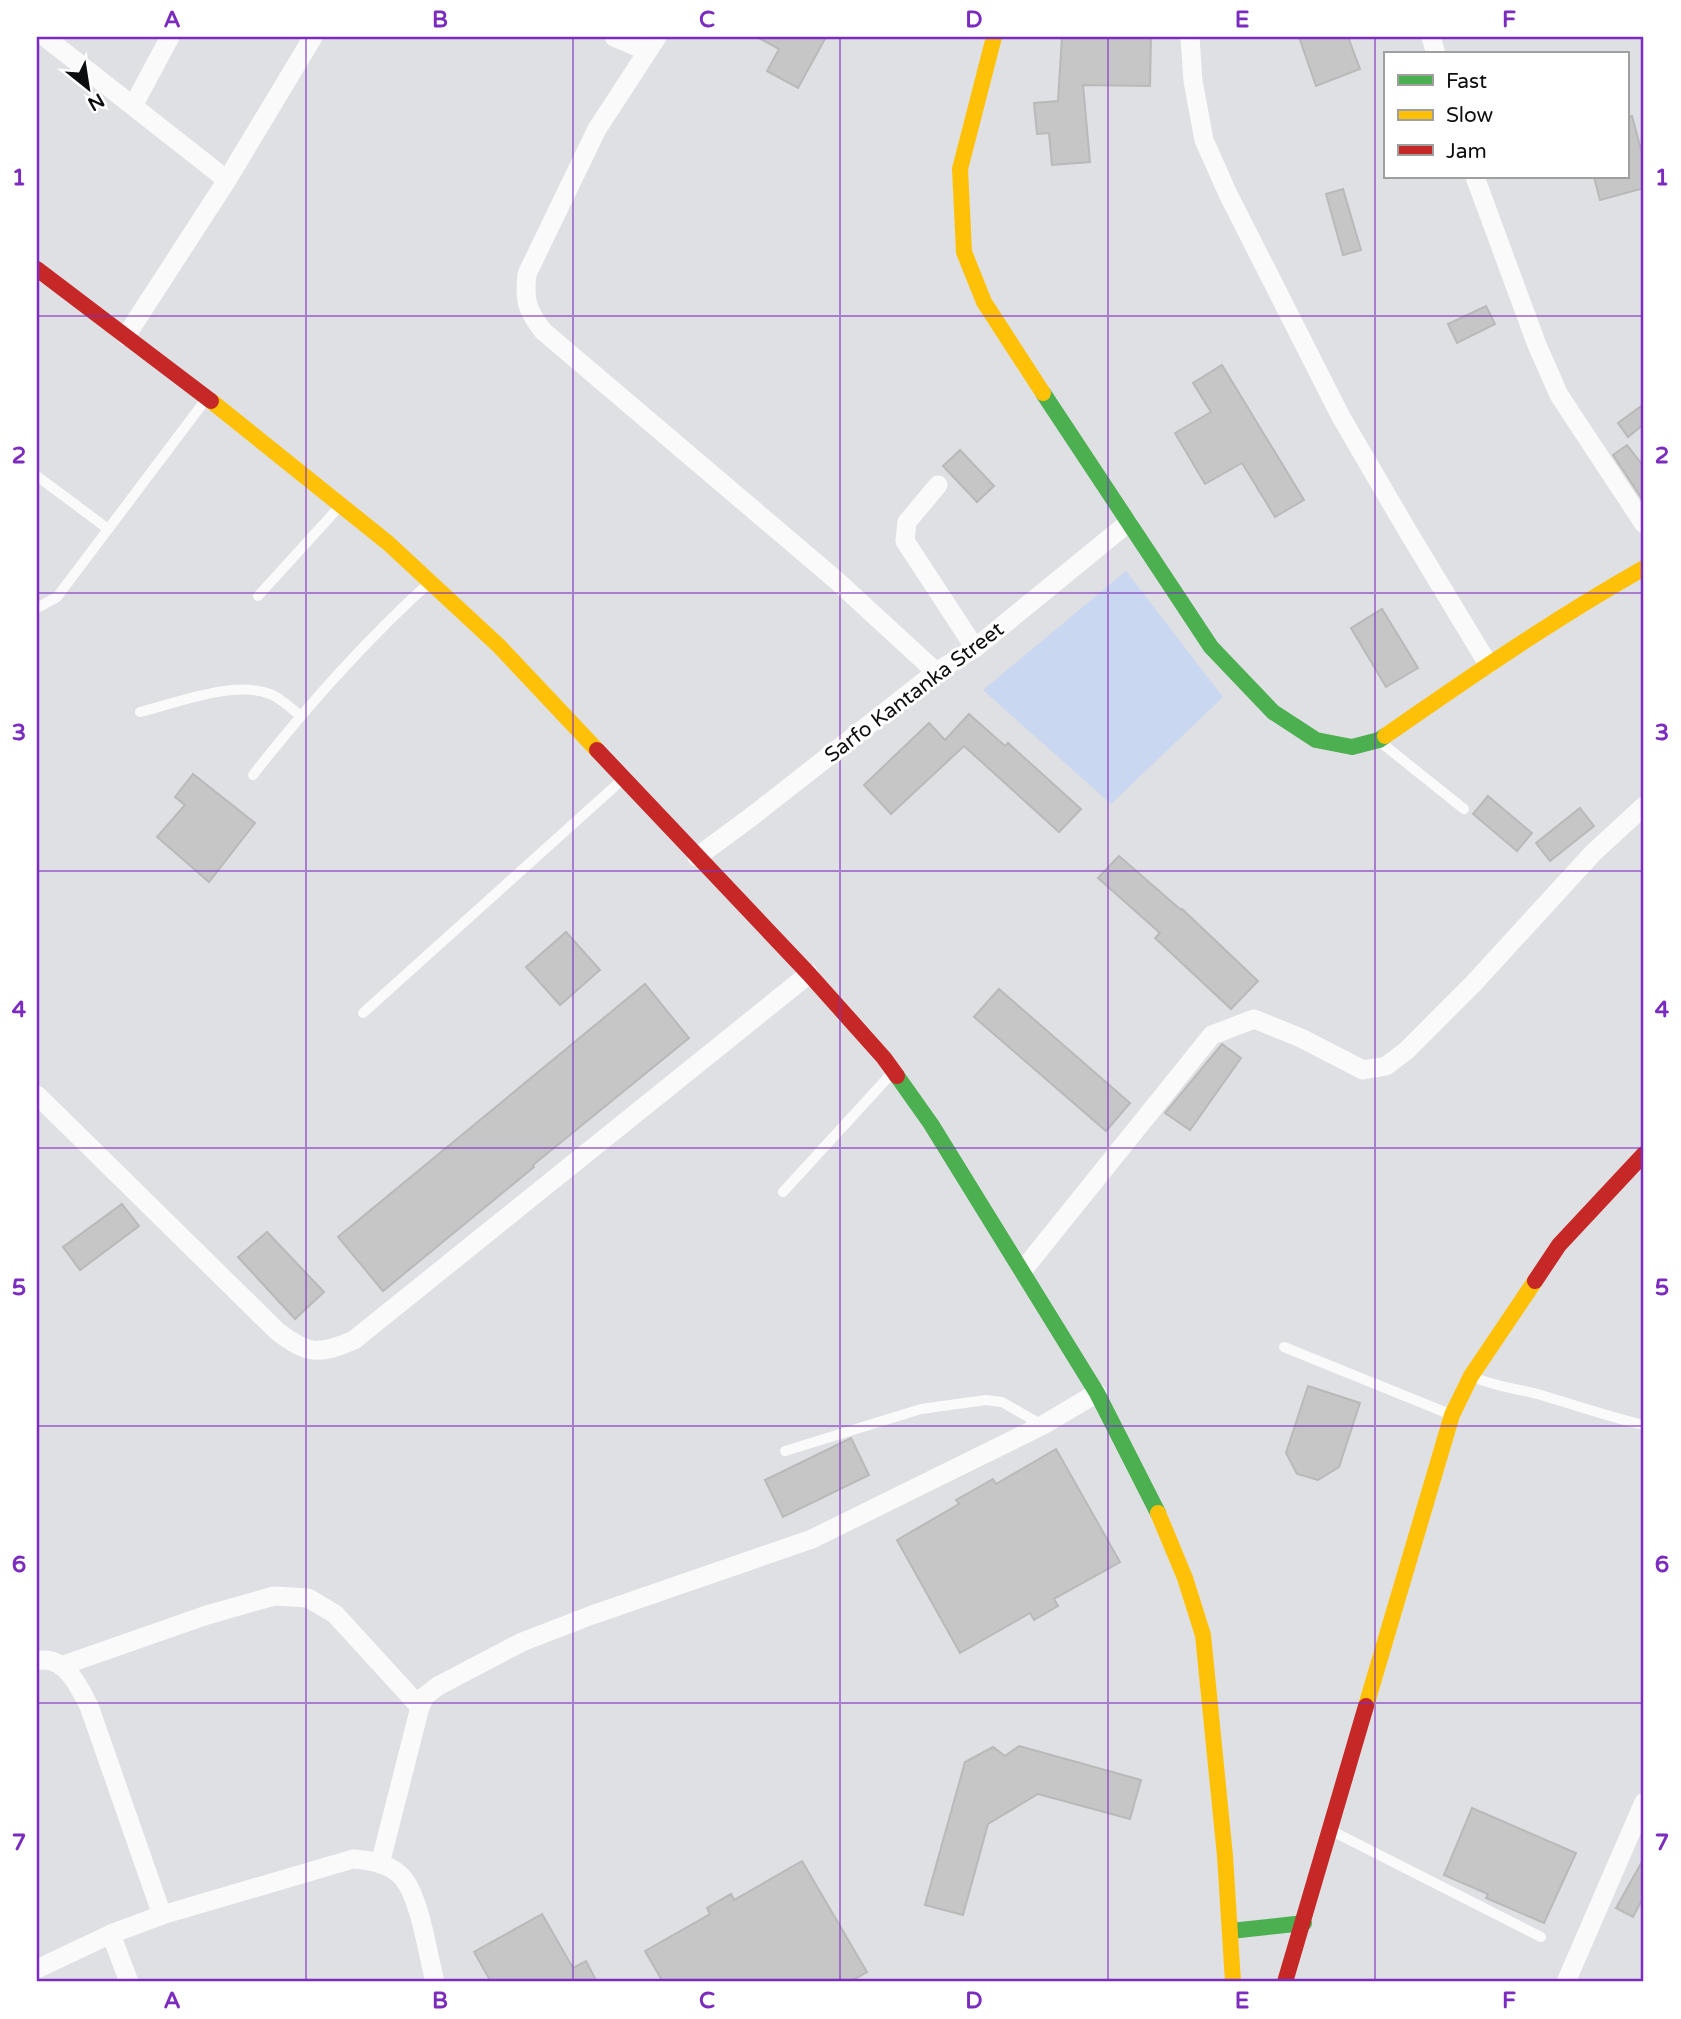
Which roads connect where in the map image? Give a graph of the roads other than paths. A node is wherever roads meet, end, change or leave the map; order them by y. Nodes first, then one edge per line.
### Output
1 (44, 37) edge
2 (170, 37) edge
3 (313, 37) edge
4 (614, 37) edge
5 (994, 37) edge
6 (1190, 37) edge
7 (652, 44) edge
8 (133, 106) junction
9 (1475, 178) edge
10 (227, 180) junction
11 (37, 269) edge
12 (126, 336) junction
13 (207, 397) junction
14 (37, 476) edge
15 (938, 485) dead end
16 (341, 505) junction
17 (1128, 523) junction
18 (1644, 524) edge
19 (108, 529) junction
20 (1644, 568) edge
21 (430, 582) junction
22 (258, 596) dead end
23 (37, 608) edge
24 (975, 648) junction
25 (1489, 664) junction
26 (936, 672) junction
27 (140, 712) dead end
28 (301, 716) junction
29 (1379, 740) junction
30 (253, 775) dead end
31 (624, 778) junction
32 (1644, 806) edge
33 (1465, 809) dead end
34 (697, 857) junction
35 (810, 974) junction
36 (363, 1013) dead end
37 (893, 1072) junction
38 (37, 1095) edge
39 (1644, 1154) edge
40 (783, 1192) dead end
41 (1023, 1270) junction
42 (1284, 1347) dead end
43 (1471, 1376) junction
44 (1097, 1394) junction
45 (1452, 1415) junction
46 (1043, 1425) junction
47 (1644, 1425) edge
48 (785, 1451) dead end
49 (37, 1661) edge
50 (61, 1666) junction
51 (419, 1707) junction
52 (1644, 1802) edge
53 (1331, 1831) junction
54 (380, 1864) junction
55 (162, 1915) junction
56 (1304, 1923) junction
57 (1231, 1931) junction
58 (111, 1934) junction
59 (1541, 1937) dead end
60 (37, 1969) edge
61 (130, 1982) edge
62 (435, 1982) edge
63 (1233, 1982) edge
64 (1285, 1982) edge
65 (1566, 1982) edge

1 - 8 street
2 - 8 street
3 - 10 street
4 - 7 street
5 - 17 street
6 - 25 street
7 - 26 street
8 - 10 street
9 - 18 street
10 - 12 street
11 - 12 street
12 - 13 street
13 - 16 street
13 - 19 lane
14 - 19 lane
15 - 24 street
16 - 21 street
16 - 22 lane
17 - 24 street, Sarfo Kantanka Street
17 - 29 street
19 - 23 lane
20 - 25 street
21 - 28 lane
21 - 31 street
24 - 26 street, Sarfo Kantanka Street
25 - 29 street
26 - 34 street, Sarfo Kantanka Street
27 - 28 lane
28 - 30 lane
29 - 33 lane
31 - 34 street
31 - 36 lane
32 - 41 street
34 - 35 street
35 - 37 street
35 - 38 street
37 - 40 lane
37 - 41 street
39 - 43 street
41 - 44 street
42 - 45 lane
43 - 45 street
43 - 47 lane
44 - 46 street
44 - 57 street
45 - 53 street
46 - 48 lane
46 - 51 street
49 - 50 street
50 - 51 street
50 - 55 street
51 - 54 street
52 - 65 street
53 - 56 street
53 - 59 lane
54 - 55 street
54 - 62 street
55 - 58 street
56 - 57 street
56 - 64 street
57 - 63 street
58 - 60 street
58 - 61 street

